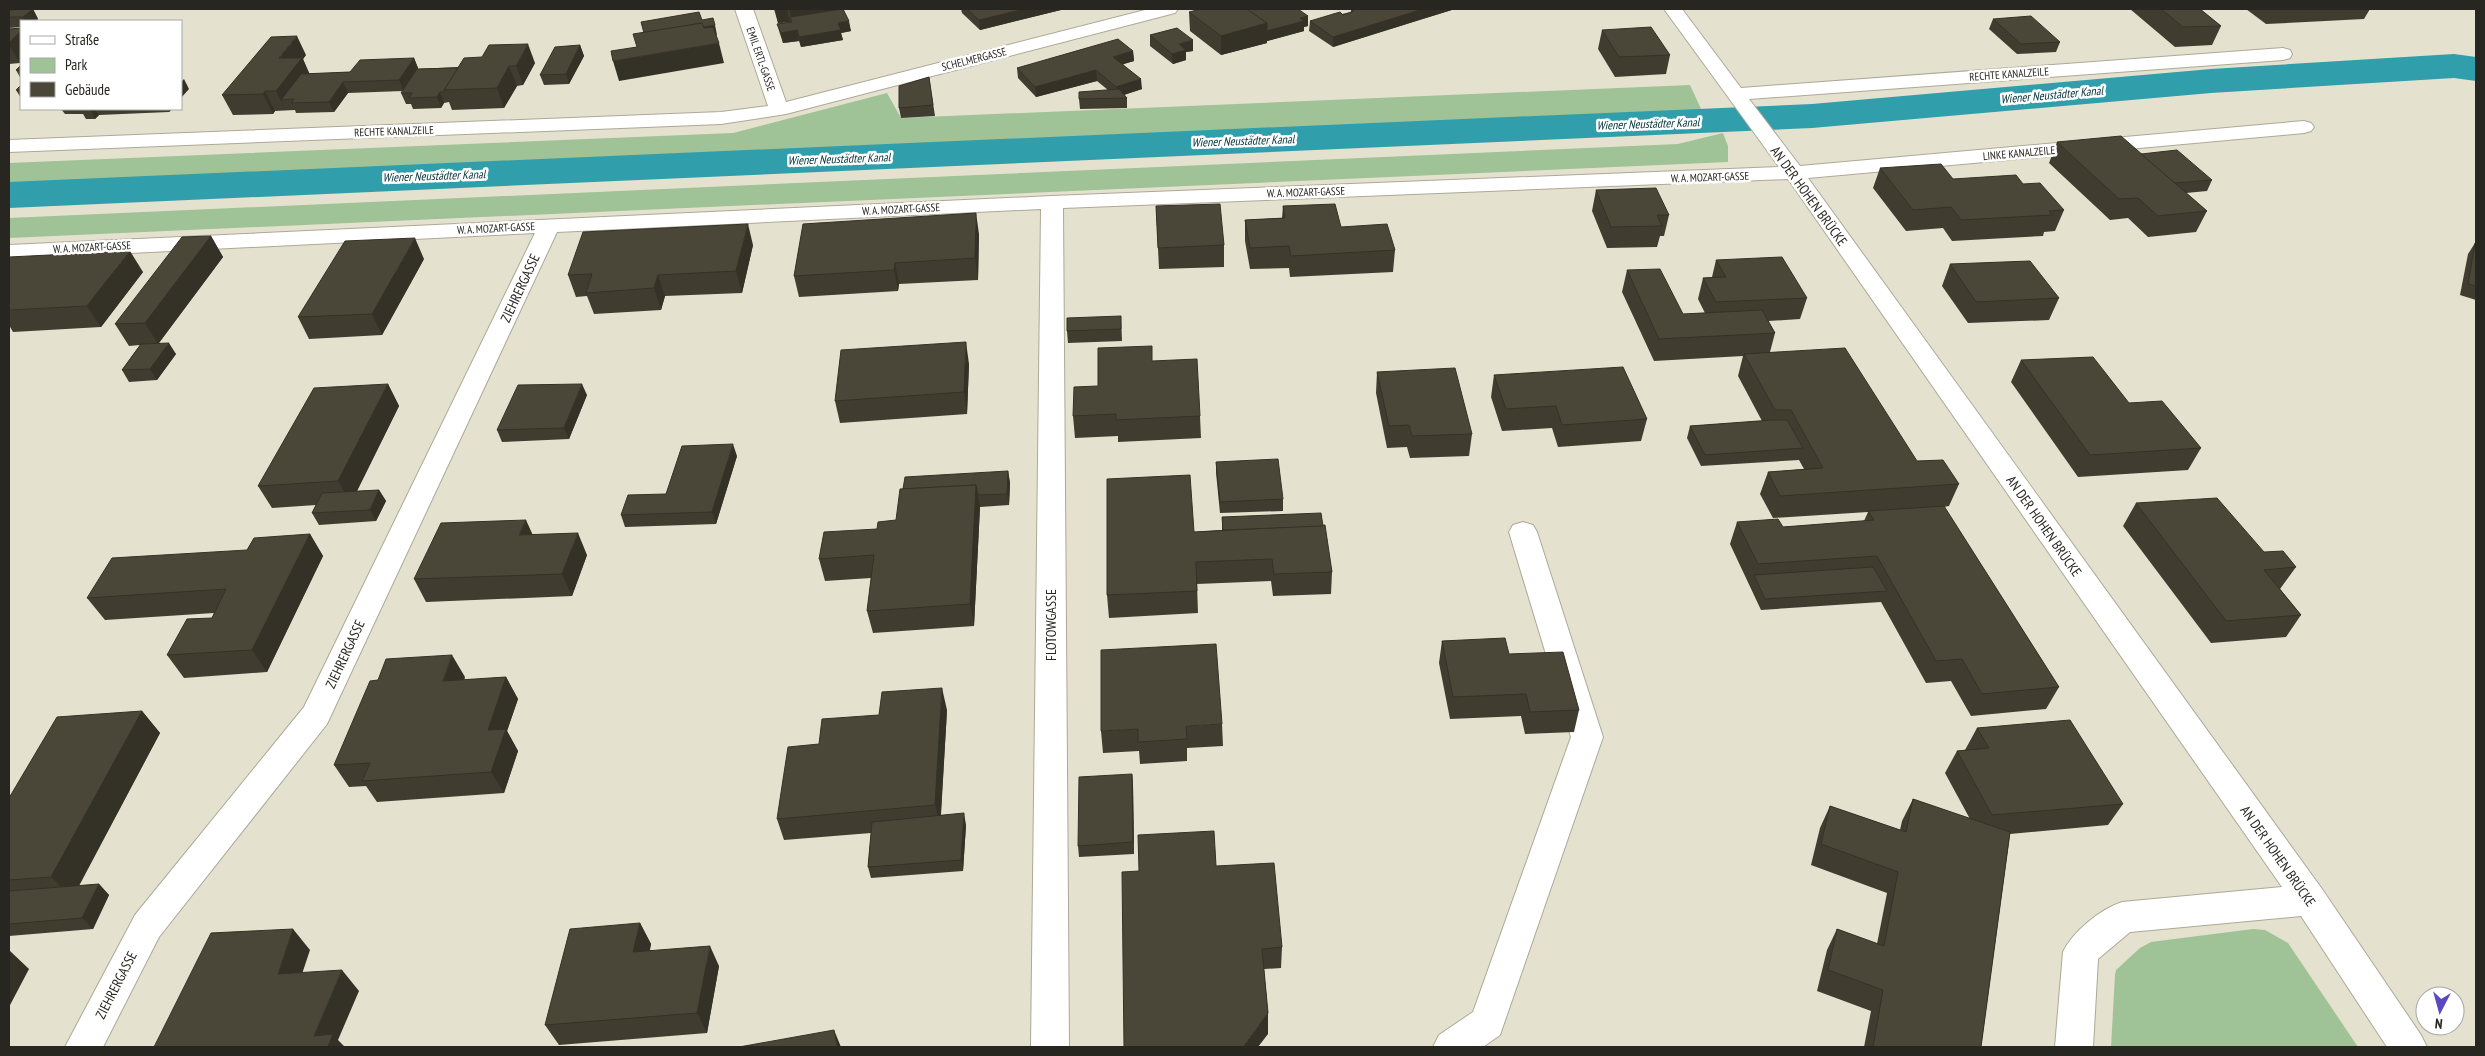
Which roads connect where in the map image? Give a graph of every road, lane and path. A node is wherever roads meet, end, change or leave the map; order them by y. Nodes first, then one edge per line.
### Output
1 (744, 9) edge
2 (1169, 9) edge
3 (1673, 9) edge
4 (2283, 54) dead end
5 (1737, 97) junction
6 (779, 110) junction
7 (2304, 127) dead end
8 (9, 146) edge
9 (1787, 164) junction
10 (1052, 202) junction
11 (550, 225) junction
12 (9, 252) edge
13 (1523, 532) dead end
14 (2310, 900) junction
15 (84, 1047) edge
16 (1050, 1047) edge
17 (1452, 1047) edge
18 (2074, 1047) edge
19 (2408, 1047) edge

1 - 6 street, EMIL ERTL-GASSE
2 - 6 street, SCHELMERGASSE
3 - 5 street, AN DER HOHEN BRÜCKE
4 - 5 street, RECHTE KANALZEILE
5 - 9 street, AN DER HOHEN BRÜCKE
6 - 8 street, RECHTE KANALZEILE
7 - 9 street, LINKE KANALZEILE
9 - 10 street, W. A. MOZART-GASSE
9 - 14 street, AN DER HOHEN BRÜCKE
10 - 11 street, W. A. MOZART-GASSE
10 - 16 street, FLOTOWGASSE
11 - 12 street, W. A. MOZART-GASSE
11 - 15 street, ZIEHRERGASSE
13 - 17 street
14 - 18 street
14 - 19 street, AN DER HOHEN BRÜCKE

